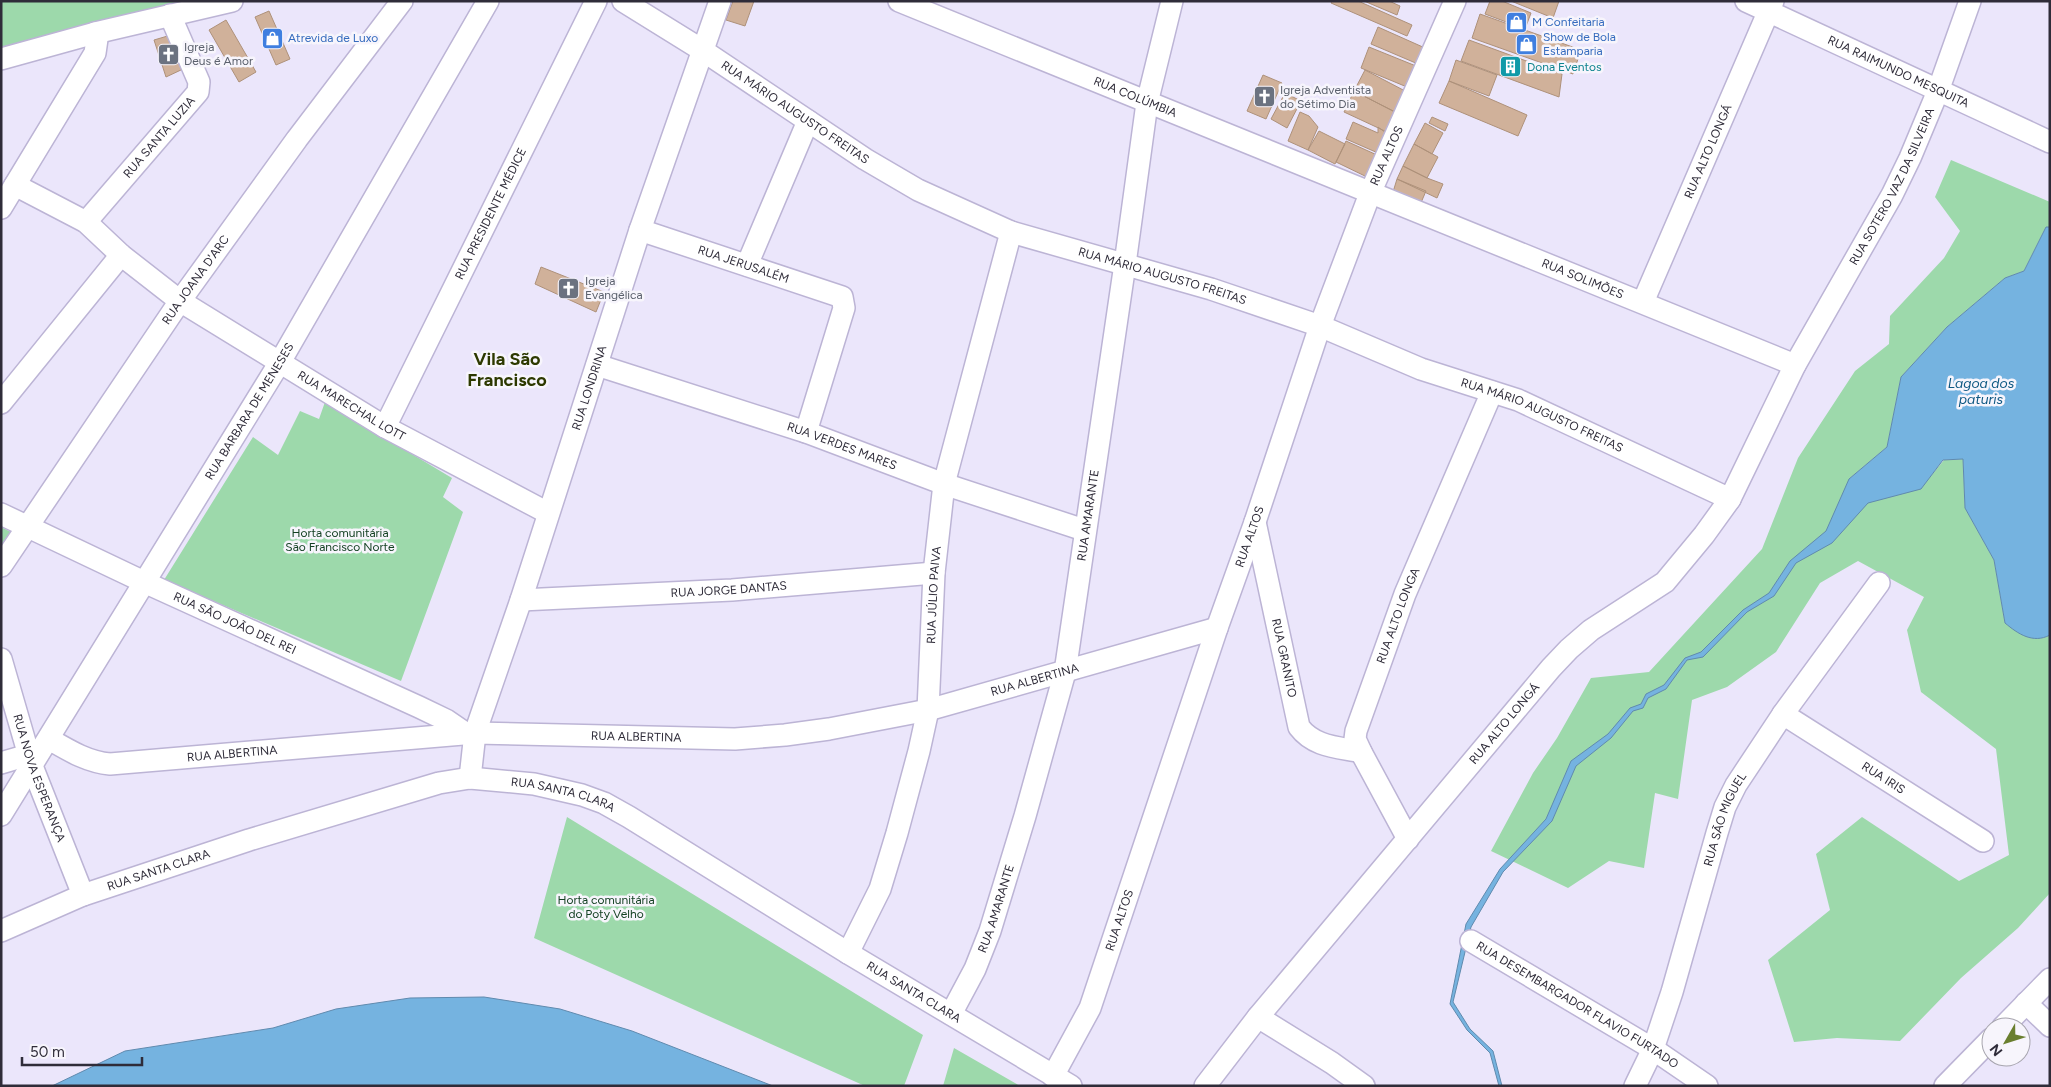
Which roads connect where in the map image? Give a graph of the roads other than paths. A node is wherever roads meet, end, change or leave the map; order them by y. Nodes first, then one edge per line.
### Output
1 (232, 1) edge
2 (402, 1) edge
3 (488, 1) edge
4 (596, 1) edge
5 (623, 1) edge
6 (720, 1) edge
7 (899, 1) edge
8 (1172, 1) edge
9 (1455, 1) edge
10 (1746, 1) edge
11 (1970, 1) edge
12 (1771, 7) edge
13 (170, 16) junction
14 (95, 33) junction
15 (702, 50) junction
16 (1, 59) edge
17 (1938, 91) junction
18 (1147, 103) junction
19 (808, 121) junction
20 (2050, 142) edge
21 (15, 185) junction
22 (1371, 191) junction
23 (1, 208) edge
24 (86, 222) junction
25 (640, 230) junction
26 (1012, 232) junction
27 (121, 256) junction
28 (1125, 264) junction
29 (747, 265) junction
30 (180, 301) junction
31 (1643, 302) junction
32 (1320, 326) junction
33 (280, 362) junction
34 (1795, 364) junction
35 (597, 365) junction
36 (1492, 392) junction
37 (1, 403) edge
38 (385, 426) junction
39 (806, 432) junction
40 (944, 484) junction
41 (1730, 499) junction
42 (548, 513) junction
43 (1, 514) edge
44 (1255, 522) junction
45 (27, 527) junction
46 (1084, 530) junction
47 (1, 566) edge
48 (934, 573) junction
49 (144, 582) junction
50 (1879, 583) dead end
51 (521, 600) junction
52 (1217, 628) junction
53 (1, 659) edge
54 (1065, 672) junction
55 (928, 710) junction
56 (1783, 714) junction
57 (470, 733) junction
58 (48, 739) junction
59 (1360, 752) junction
60 (30, 760) junction
61 (1, 763) edge
62 (470, 778) junction
63 (1, 815) edge
64 (1408, 839) junction
65 (1984, 841) dead end
66 (83, 895) junction
67 (1, 931) edge
68 (1471, 941) dead end
69 (848, 953) junction
70 (2050, 979) edge
71 (2026, 1003) junction
72 (951, 1014) junction
73 (1258, 1017) junction
74 (2013, 1017) edge
75 (2050, 1026) edge
76 (1654, 1049) junction
77 (1981, 1049) edge
78 (1062, 1081) edge
79 (1205, 1086) edge
80 (1364, 1086) edge
81 (1635, 1086) edge
82 (1707, 1086) edge
83 (1945, 1086) edge

1 - 13 street
2 - 30 street, RUA JOANA D'ARC
3 - 33 street, RUA BARBARA DE MENESES
4 - 38 street, RUA PRESIDENTE MÉDICE
5 - 15 street, RUA MÁRIO AUGUSTO FREITAS
6 - 15 street, RUA LONDRINA
7 - 18 street, RUA COLÚMBIA
8 - 18 street, RUA AMARANTE
9 - 22 street, RUA ALTOS
10 - 12 street, RUA RAIMUNDO MESQUITA
11 - 17 street, RUA SOTERO VAZ DA SILVEIRA
12 - 17 street, RUA RAIMUNDO MESQUITA
12 - 31 street, RUA ALTO LONGÁ
13 - 14 street
13 - 24 street, RUA SANTA LUZIA
14 - 16 street
14 - 21 street
15 - 19 street, RUA MÁRIO AUGUSTO FREITAS
15 - 25 street, RUA LONDRINA
17 - 20 street, RUA RAIMUNDO MESQUITA
17 - 34 street, RUA SOTERO VAZ DA SILVEIRA
18 - 22 street, RUA COLÚMBIA
18 - 28 street, RUA AMARANTE
19 - 26 street, RUA MÁRIO AUGUSTO FREITAS
19 - 29 street
21 - 23 street
21 - 24 street, RUA MARECHAL LOTT
22 - 31 street, RUA SOLIMÕES
22 - 32 street, RUA ALTOS
24 - 27 street, RUA MARECHAL LOTT
25 - 29 street, RUA JERUSALÉM
25 - 35 street, RUA LONDRINA
26 - 28 street, RUA MÁRIO AUGUSTO FREITAS
26 - 40 street, RUA JÚLIO PAIVA
27 - 30 street, RUA MARECHAL LOTT
27 - 37 street
28 - 32 street, RUA MÁRIO AUGUSTO FREITAS
28 - 46 street, RUA AMARANTE
29 - 39 street, RUA JERUSALÉM
30 - 33 street, RUA MARECHAL LOTT
30 - 45 street, RUA JOANA D'ARC
31 - 34 street, RUA SOLIMÕES
32 - 36 street, RUA MÁRIO AUGUSTO FREITAS
32 - 44 street, RUA ALTOS
33 - 38 street, RUA MARECHAL LOTT
33 - 49 street, RUA BARBARA DE MENESES
34 - 41 street, RUA ALTO LONGÁ
35 - 39 street, RUA VERDES MARES
35 - 42 street, RUA LONDRINA
36 - 41 street, RUA MÁRIO AUGUSTO FREITAS
36 - 59 street, RUA ALTO LONGA
38 - 42 street, RUA MARECHAL LOTT
39 - 40 street, RUA VERDES MARES
40 - 46 street, RUA VERDES MARES
40 - 48 street, RUA JÚLIO PAIVA
41 - 64 street, RUA ALTO LONGÁ
42 - 51 street, RUA LONDRINA
43 - 45 street, RUA SÃO JOÃO DEL REI
44 - 52 street, RUA ALTOS
44 - 59 street, RUA GRANITO
45 - 47 street, RUA JOANA D'ARC
45 - 49 street, RUA SÃO JOÃO DEL REI
46 - 54 street, RUA AMARANTE
48 - 51 street, RUA JORGE DANTAS
48 - 55 street, RUA JÚLIO PAIVA
49 - 57 street, RUA SÃO JOÃO DEL REI
49 - 58 street, RUA BARBARA DE MENESES
50 - 56 street, RUA SÃO MIGUEL
51 - 57 street, RUA LONDRINA
52 - 54 street, RUA ALBERTINA
52 - 78 street, RUA ALTOS
53 - 60 street, RUA NOVA ESPERANÇA
54 - 55 street, RUA ALBERTINA
54 - 72 street, RUA AMARANTE
55 - 57 street, RUA ALBERTINA
55 - 69 street, RUA JÚLIO PAIVA
56 - 65 street, RUA IRIS
56 - 76 street, RUA SÃO MIGUEL
57 - 58 street, RUA ALBERTINA
57 - 62 street, RUA LONDRINA
58 - 60 street, RUA BARBARA DE MENESES
59 - 64 street, RUA ALTO LONGA
60 - 61 street
60 - 63 street, RUA BARBARA DE MENESES
60 - 66 street, RUA NOVA ESPERANÇA
62 - 66 street, RUA SANTA CLARA
62 - 69 street, RUA SANTA CLARA
64 - 73 street, RUA ALTO LONGÁ
66 - 67 street, RUA SANTA CLARA
68 - 76 street, RUA DESEMBARGADOR FLAVIO FURTADO
69 - 72 street, RUA SANTA CLARA
70 - 71 street
71 - 74 street
71 - 75 street
72 - 78 street, RUA SANTA CLARA
73 - 79 street, RUA ALTO LONGÁ
73 - 80 street
76 - 81 street, RUA SÃO MIGUEL
76 - 82 street, RUA DESEMBARGADOR FLAVIO FURTADO
77 - 83 street

